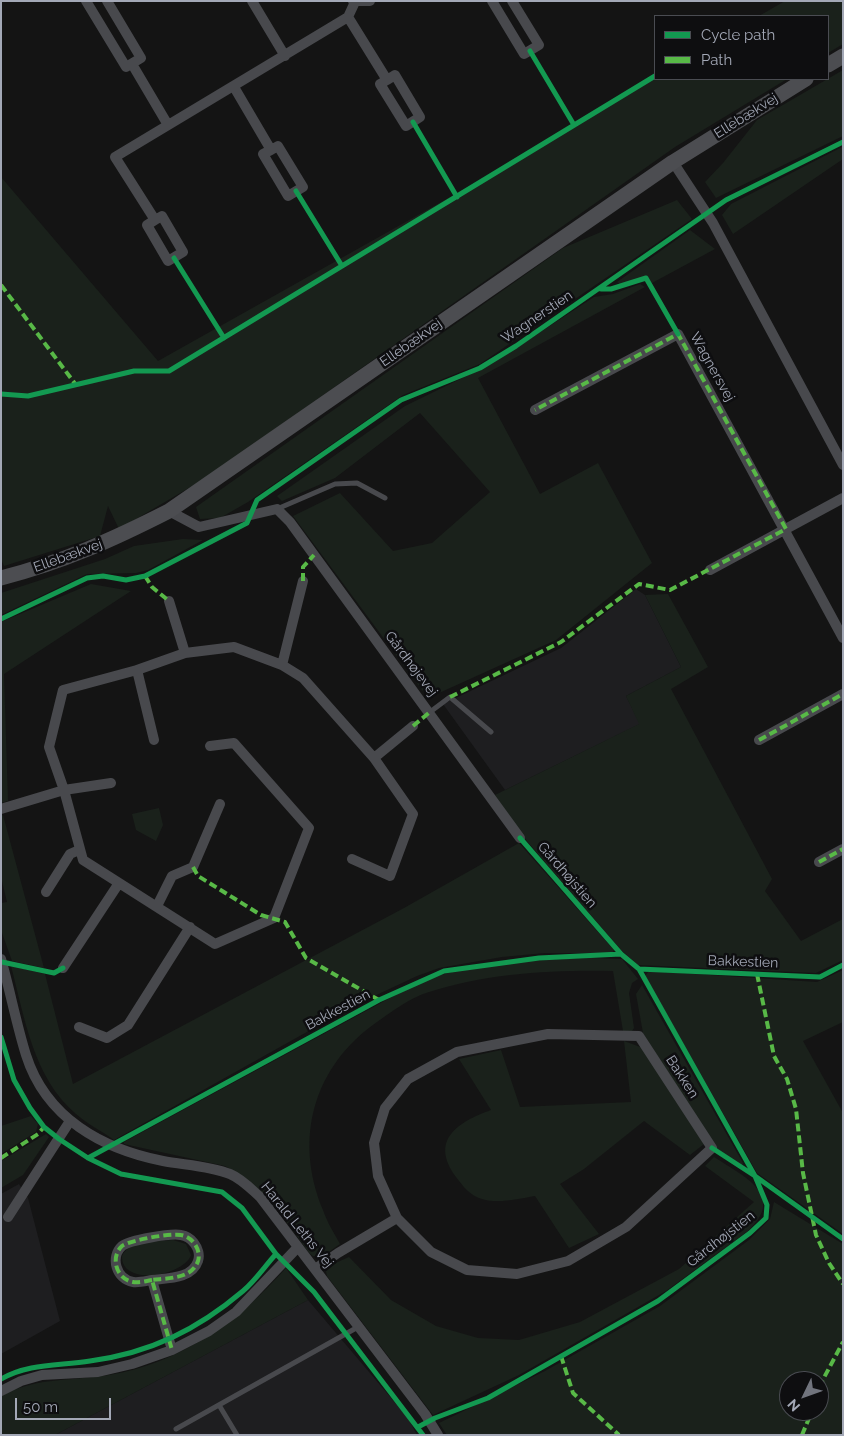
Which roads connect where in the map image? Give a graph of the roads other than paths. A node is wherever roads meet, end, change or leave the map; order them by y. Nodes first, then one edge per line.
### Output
1 (86, 1) edge
2 (107, 1) edge
3 (252, 1) edge
4 (370, 1) edge
5 (492, 1) edge
6 (512, 1) edge
7 (354, 2) edge
8 (348, 17) junction
9 (284, 56) junction
10 (843, 56) edge
11 (132, 64) junction
12 (829, 64) edge
13 (387, 80) junction
14 (804, 80) edge
15 (234, 86) junction
16 (168, 125) junction
17 (271, 150) junction
18 (673, 162) junction
19 (154, 220) dead end
20 (535, 410) dead end
21 (843, 465) edge
22 (385, 498) dead end
23 (843, 498) edge
24 (277, 509) junction
25 (169, 511) junction
26 (786, 529) junction
27 (710, 570) dead end
28 (1, 578) edge
29 (303, 581) dead end
30 (169, 601) dead end
31 (843, 638) edge
32 (184, 653) junction
33 (282, 665) junction
34 (137, 670) junction
35 (843, 694) edge
36 (430, 712) junction
37 (412, 726) dead end
38 (491, 732) dead end
39 (154, 740) dead end
40 (759, 740) dead end
41 (210, 746) dead end
42 (374, 758) junction
43 (111, 783) dead end
44 (64, 790) junction
45 (220, 804) dead end
46 (1, 809) edge
47 (520, 838) dead end
48 (79, 850) junction
49 (843, 850) edge
50 (352, 859) dead end
51 (819, 862) dead end
52 (119, 883) junction
53 (46, 892) dead end
54 (157, 906) junction
55 (190, 927) junction
56 (1, 959) edge
57 (63, 968) dead end
58 (79, 1027) dead end
59 (70, 1121) junction
60 (8, 1217) dead end
61 (398, 1218) junction
62 (298, 1247) junction
63 (315, 1270) junction
64 (152, 1280) junction
65 (358, 1327) junction
66 (172, 1350) junction
67 (1, 1391) edge
68 (219, 1405) junction
69 (176, 1429) dead end
70 (237, 1435) edge
71 (438, 1435) edge

1 - 11 street
2 - 11 street
3 - 9 street
4 - 7 street
5 - 6 street
7 - 8 street
8 - 9 street
8 - 13 street
9 - 15 street
10 - 12 street
11 - 16 street
13 - 13 street
14 - 18 street, Ellebækvej
15 - 16 street
15 - 17 street
16 - 19 street
17 - 17 street
18 - 21 street
18 - 25 street, Ellebækvej
20 - 26 street, Wagnersvej
22 - 24 lane
23 - 26 street
24 - 25 street
24 - 36 street, Gårdhøjevej
25 - 28 street, Ellebækvej
26 - 27 street
26 - 31 street, Wagnersvej
29 - 33 street
30 - 32 street
32 - 33 street
32 - 34 street
33 - 42 street
34 - 39 street
34 - 44 street
35 - 40 street
36 - 38 lane
36 - 47 street, Gårdhøjevej
37 - 42 street
41 - 55 street
42 - 50 street
43 - 44 street
44 - 46 street
44 - 48 street
45 - 54 street
48 - 52 street
48 - 53 street
49 - 51 street
52 - 54 street
52 - 57 street
54 - 55 street
55 - 58 street
56 - 59 street, Harald Leths Vej
59 - 60 street
59 - 62 street, Harald Leths Vej
61 - 61 street, Bakken
61 - 63 street
62 - 63 street, Harald Leths Vej
62 - 66 street
63 - 65 street, Harald Leths Vej
64 - 64 street
64 - 66 street
65 - 68 lane
65 - 71 street, Harald Leths Vej
66 - 67 street
68 - 69 lane
68 - 70 lane

